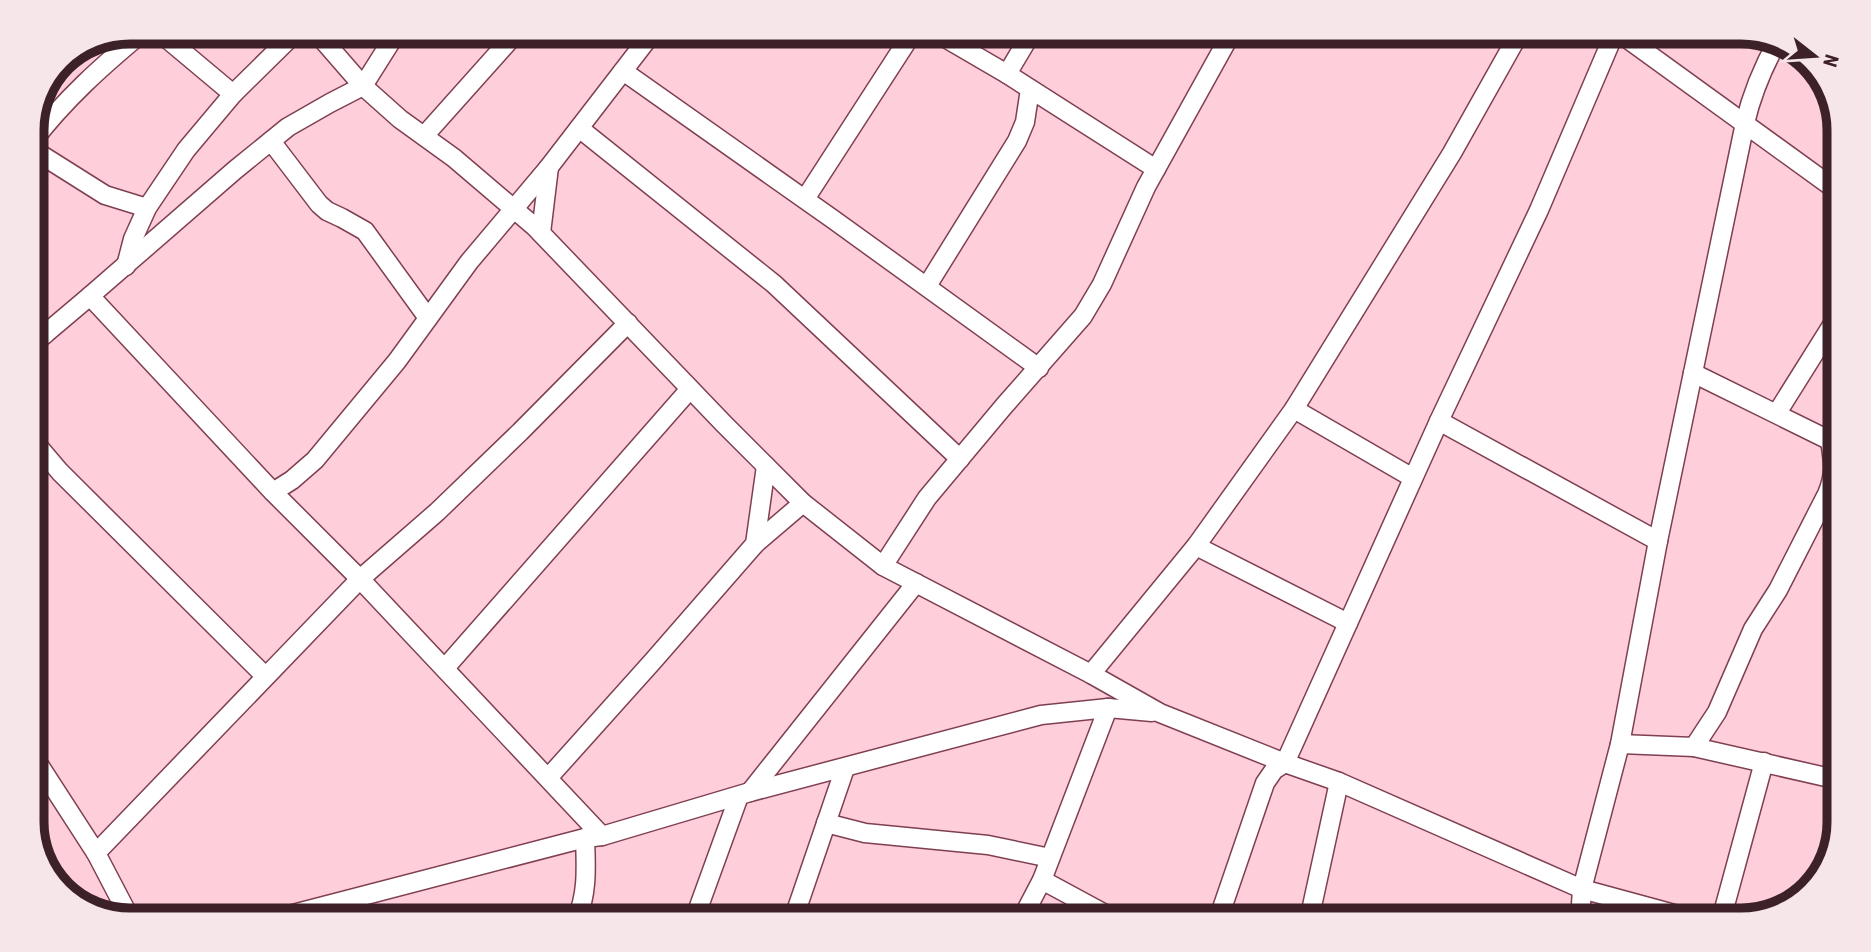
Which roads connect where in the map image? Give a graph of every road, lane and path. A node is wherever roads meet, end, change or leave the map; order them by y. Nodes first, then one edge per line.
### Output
1 (130, 44) edge
2 (173, 44) edge
3 (284, 44) edge
4 (326, 44) edge
5 (389, 44) edge
6 (506, 44) edge
7 (644, 44) edge
8 (905, 44) edge
9 (956, 44) edge
10 (1025, 44) edge
11 (1225, 44) edge
12 (1513, 44) edge
13 (1612, 44) edge
14 (1634, 44) edge
15 (1765, 48) edge
16 (1772, 50) edge
17 (1762, 69) junction
18 (623, 71) junction
19 (1007, 74) junction
20 (363, 86) junction
21 (1030, 89) junction
22 (233, 94) junction
23 (1745, 123) junction
24 (44, 127) edge
25 (579, 128) junction
26 (424, 136) junction
27 (271, 141) junction
28 (44, 157) edge
29 (549, 167) junction
30 (1156, 169) junction
31 (1827, 182) edge
32 (805, 199) junction
33 (147, 208) junction
34 (514, 208) junction
35 (541, 233) junction
36 (126, 266) junction
37 (927, 286) junction
38 (90, 296) junction
39 (428, 318) junction
40 (628, 323) junction
41 (1827, 333) edge
42 (44, 334) edge
43 (1039, 368) junction
44 (1693, 373) junction
45 (690, 389) junction
46 (1294, 409) junction
47 (1777, 413) junction
48 (1439, 421) junction
49 (1827, 438) edge
50 (44, 453) edge
51 (960, 459) junction
52 (766, 466) junction
53 (1413, 478) junction
54 (273, 492) junction
55 (1827, 496) edge
56 (803, 503) junction
57 (1658, 541) junction
58 (754, 544) junction
59 (1196, 546) junction
60 (883, 566) junction
61 (360, 579) junction
62 (916, 583) junction
63 (1348, 623) junction
64 (445, 668) junction
65 (1091, 674) junction
66 (265, 676) junction
67 (1108, 708) junction
68 (1160, 713) junction
69 (1620, 744) junction
70 (1694, 747) junction
71 (1764, 762) junction
72 (1285, 763) junction
73 (845, 768) junction
74 (44, 773) edge
75 (1827, 777) edge
76 (548, 778) junction
77 (1339, 782) junction
78 (745, 794) junction
79 (826, 823) junction
80 (593, 837) junction
81 (96, 853) junction
82 (1050, 858) junction
83 (1042, 880) junction
84 (1582, 889) junction
85 (125, 908) edge
86 (318, 908) edge
87 (580, 908) edge
88 (699, 908) edge
89 (797, 908) edge
90 (1027, 908) edge
91 (1094, 908) edge
92 (1222, 908) edge
93 (1312, 908) edge
94 (1581, 908) edge
95 (1652, 908) edge
96 (1724, 908) edge

1 - 24 street
2 - 22 street
3 - 22 street
4 - 20 street
5 - 20 street
6 - 26 street
7 - 18 street
8 - 32 street
9 - 19 street
10 - 19 street
11 - 30 street
12 - 46 street
13 - 48 street
14 - 23 street
15 - 17 street
16 - 17 street
17 - 23 street
18 - 25 street
18 - 32 street
19 - 21 street
20 - 26 street
20 - 27 street
21 - 30 street
21 - 37 street
22 - 33 street
23 - 31 street
23 - 44 street
25 - 29 street
25 - 51 street
26 - 34 street
27 - 36 street
27 - 39 street
28 - 33 street
29 - 34 street
29 - 35 street
30 - 43 street
32 - 37 street
33 - 36 street
34 - 35 street
34 - 39 street
35 - 40 street
36 - 38 street
37 - 43 street
38 - 42 street
38 - 54 street
39 - 54 street
40 - 45 street
40 - 61 street
41 - 47 street
43 - 51 street
44 - 47 street
44 - 57 street
45 - 52 street
45 - 64 street
46 - 53 street
46 - 59 street
47 - 49 street
48 - 53 street
48 - 57 street
50 - 66 street
51 - 60 street
52 - 56 street
52 - 58 street
53 - 63 street
54 - 61 street
55 - 70 street
56 - 58 street
56 - 60 street
57 - 69 street
58 - 76 street
59 - 63 street
59 - 65 street
60 - 62 street
61 - 64 street
61 - 66 street
62 - 65 street
62 - 78 street
63 - 72 street
64 - 76 street
65 - 68 street
66 - 81 street
67 - 68 street
67 - 73 street
67 - 82 street
68 - 72 street
69 - 70 street
69 - 84 street
70 - 71 street
71 - 75 street
71 - 96 street
72 - 77 street
72 - 92 street
73 - 78 street
73 - 79 street
74 - 81 street
76 - 80 street
77 - 84 street
77 - 93 street
78 - 80 street
78 - 88 street
79 - 82 street
79 - 89 street
80 - 86 street
80 - 87 street
81 - 85 street
82 - 83 street
83 - 90 street
83 - 91 street
84 - 94 street
84 - 95 street

